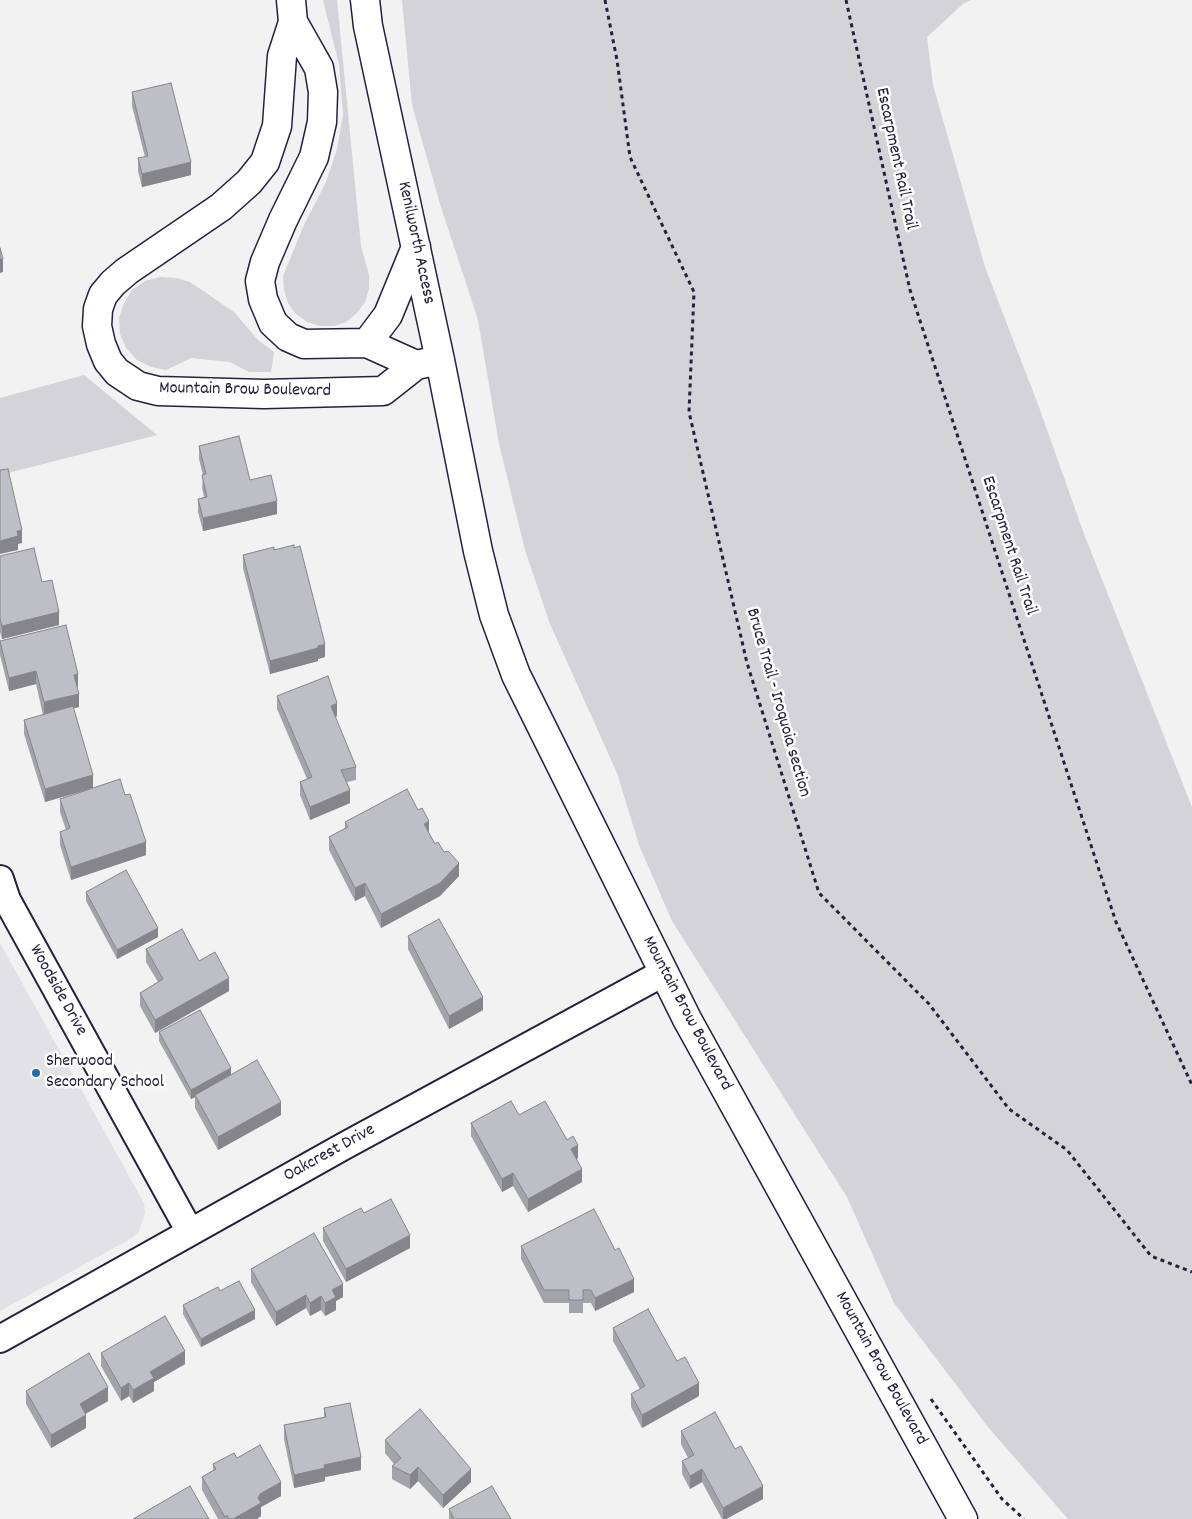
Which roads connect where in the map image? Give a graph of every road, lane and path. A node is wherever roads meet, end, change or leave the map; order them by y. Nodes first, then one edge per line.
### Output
1 (365, 0) edge
2 (605, 0) edge
3 (846, 0) edge
4 (292, 11) edge
5 (416, 247) junction
6 (366, 342) junction
7 (428, 363) junction
8 (464, 486) joint
9 (0, 879) edge
10 (663, 973) junction
11 (1192, 1085) edge
12 (190, 1232) junction
13 (1192, 1272) edge
14 (0, 1339) edge
15 (963, 1519) edge

1 - 5 main road, Kenilworth Access
2 - 13 path, Bruce Trail - Iroquoia section
3 - 11 path, Escarpment Rail Trail
4 - 6 main road, Mountain Brow Boulevard
4 - 7 main road, Mountain Brow Boulevard
5 - 6 main road
5 - 7 main road, Kenilworth Access
6 - 7 main road, Mountain Brow Boulevard
7 - 8 main road, Kenilworth Access
8 - 10 main road, Mountain Brow Boulevard
9 - 12 street, Woodside Drive
10 - 12 street, Oakcrest Drive
10 - 15 main road, Mountain Brow Boulevard
12 - 14 street, Oakcrest Drive

